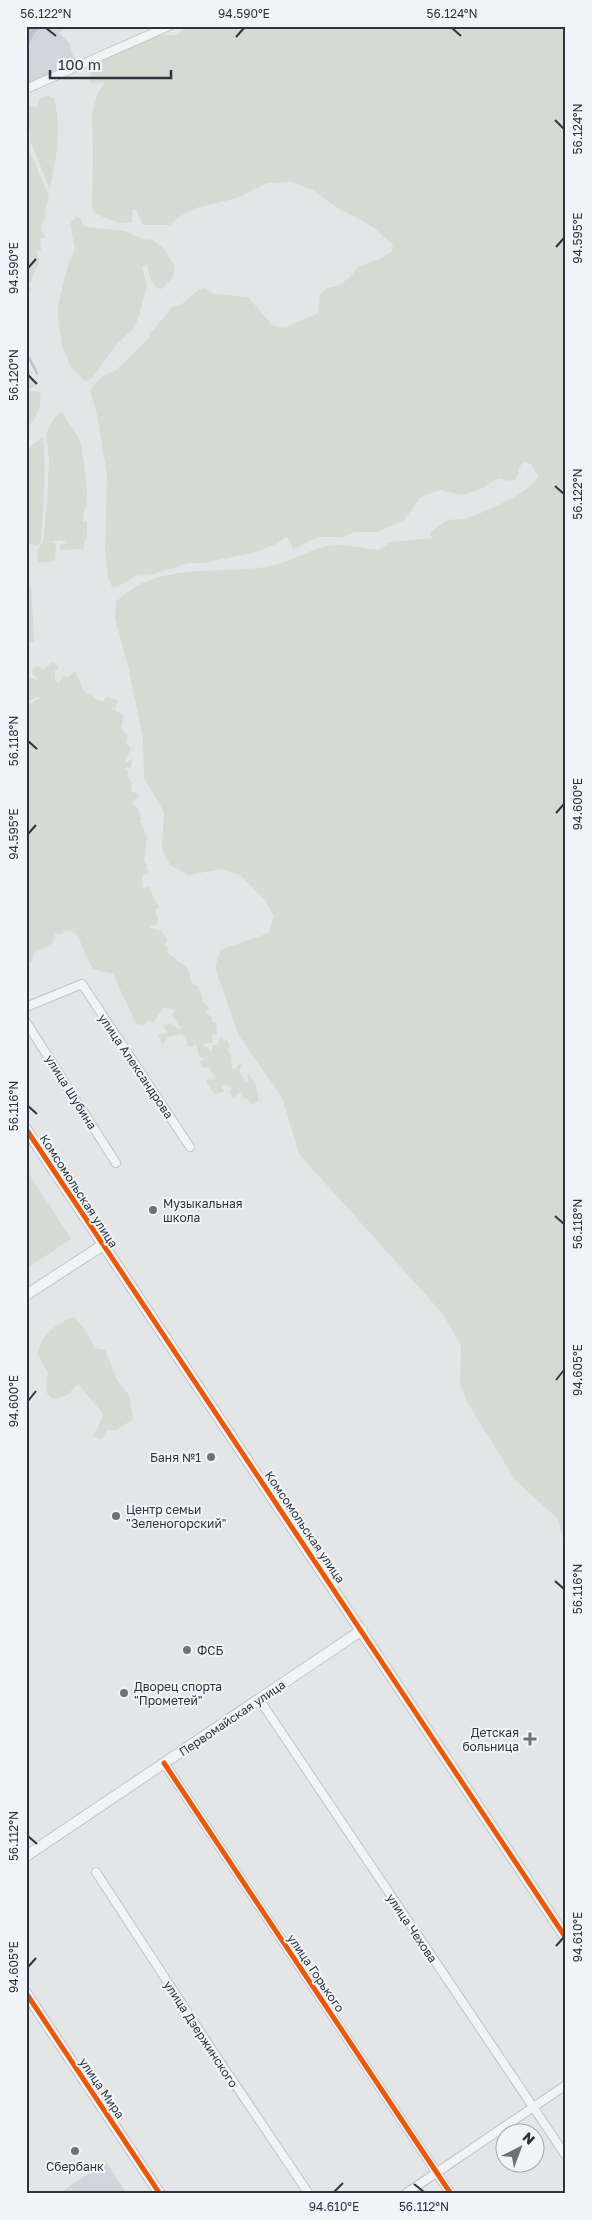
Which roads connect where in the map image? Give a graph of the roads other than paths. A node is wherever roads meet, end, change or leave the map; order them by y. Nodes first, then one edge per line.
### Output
1 (169, 26) edge
2 (26, 89) edge
3 (26, 1007) edge
4 (26, 1022) edge
5 (26, 1129) edge
6 (190, 1148) dead end
7 (116, 1163) dead end
8 (102, 1245) junction
9 (26, 1295) edge
10 (362, 1630) junction
11 (259, 1699) junction
12 (164, 1763) junction
13 (26, 1856) edge
14 (96, 1872) dead end
15 (566, 1938) edge
16 (26, 1993) edge
17 (566, 2085) edge
18 (533, 2107) junction
19 (566, 2156) edge
20 (437, 2172) junction
21 (160, 2194) edge
22 (309, 2194) edge
23 (405, 2194) edge
24 (451, 2194) edge

1 - 2 street
3 - 6 street, улица Александрова
4 - 7 street, улица Шубина
5 - 8 street, Комсомольская улица
8 - 9 street
8 - 10 street, Комсомольская улица
10 - 11 street, Первомайская улица
10 - 15 street, Комсомольская улица
11 - 12 street, Первомайская улица
11 - 18 street, улица Чехова
12 - 13 street, Первомайская улица
12 - 20 street, улица Горького
14 - 22 street, улица Дзержинского
16 - 21 street, улица Мира
17 - 18 street
18 - 19 street, улица Чехова
18 - 20 street
20 - 23 street
20 - 24 street, улица Горького

